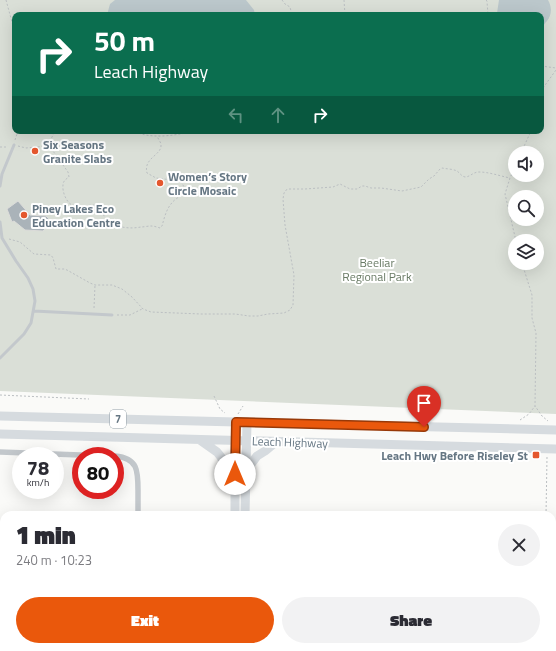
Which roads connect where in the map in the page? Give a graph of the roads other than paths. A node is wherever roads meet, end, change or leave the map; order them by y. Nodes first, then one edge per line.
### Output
1 (14, 145) road end
2 (0, 186) edge
3 (0, 222) edge
4 (34, 311) junction
5 (112, 315) road end
6 (0, 358) edge
7 (0, 416) edge
8 (231, 418) junction
9 (247, 422) junction
10 (556, 430) edge
11 (0, 434) edge
12 (200, 440) junction
13 (236, 440) junction
14 (246, 441) junction
15 (277, 441) junction
16 (556, 449) edge
17 (0, 452) edge
18 (72, 455) edge
19 (124, 458) edge
20 (245, 470) junction
21 (235, 474) junction
22 (138, 511) edge
23 (235, 511) edge
24 (245, 511) edge

1 - 2 lane
3 - 4 lane
4 - 5 lane
4 - 6 lane
7 - 8 highway, Leach Highway / 7
8 - 9 highway, Leach Highway / 7
8 - 13 highway
9 - 10 highway, Leach Highway / 7
9 - 14 highway
11 - 12 highway, Leach Highway / 7
12 - 13 highway, Leach Highway / 7
12 - 21 highway
13 - 14 highway, Leach Highway / 7
13 - 21 highway
14 - 15 highway, Leach Highway / 7
14 - 20 highway
15 - 16 highway, Leach Highway / 7
15 - 20 highway
17 - 18 street
19 - 22 street
20 - 24 highway
21 - 23 highway

